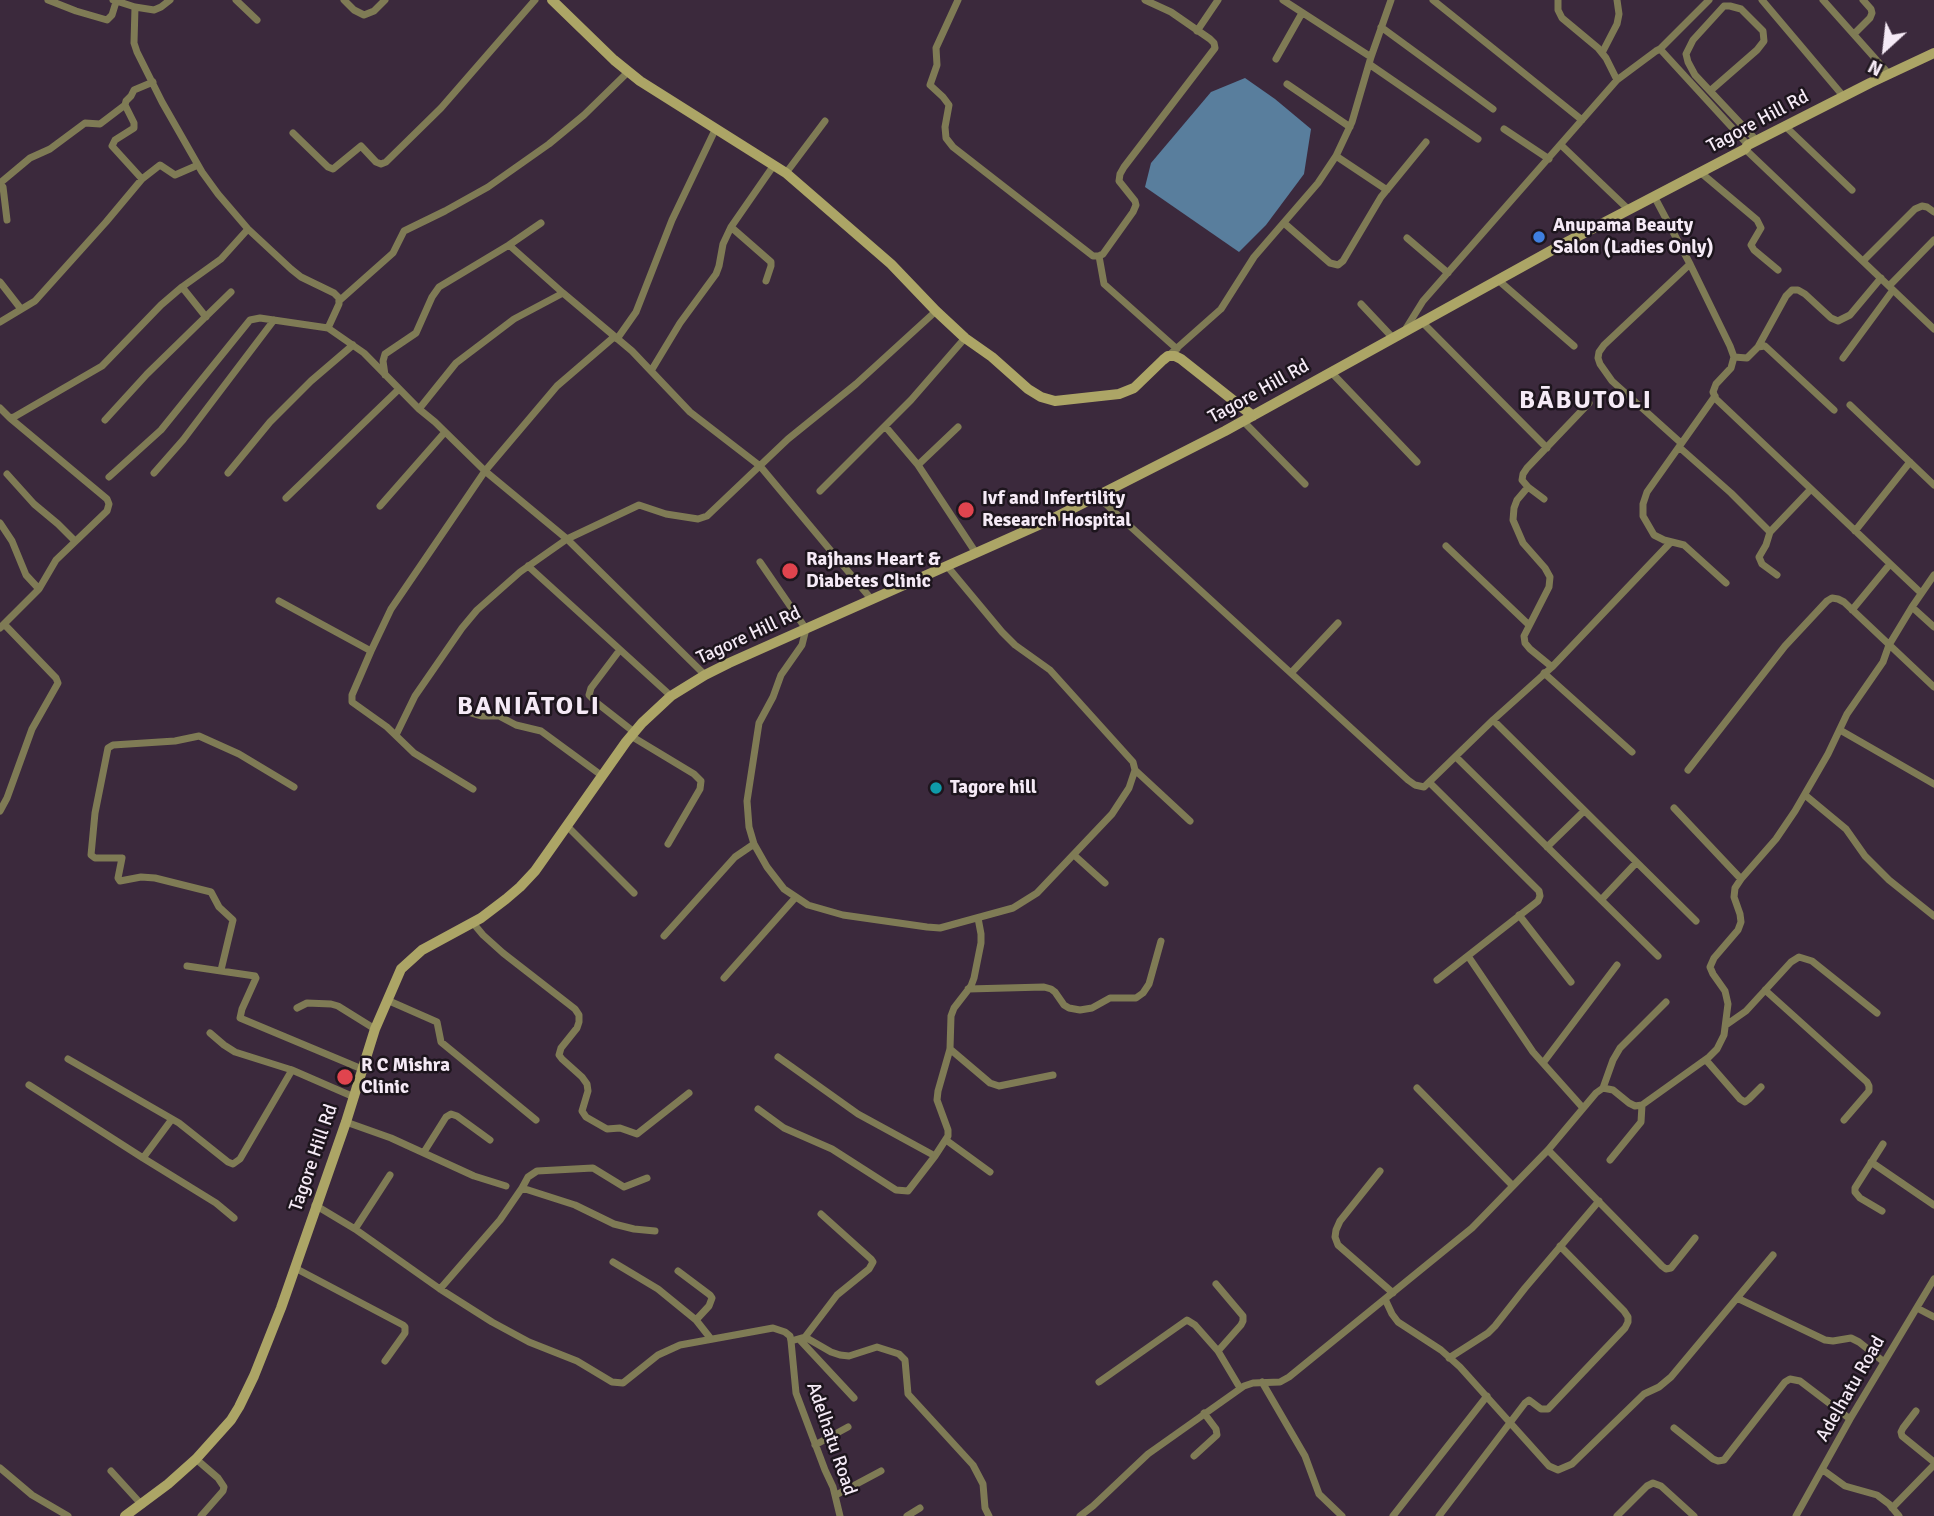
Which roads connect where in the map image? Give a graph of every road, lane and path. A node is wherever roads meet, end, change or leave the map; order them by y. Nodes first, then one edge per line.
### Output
1 (48, 0) edge
2 (170, 0) edge
3 (236, 0) edge
4 (344, 0) edge
5 (385, 0) edge
6 (535, 0) edge
7 (552, 0) edge
8 (958, 0) edge
9 (1145, 0) edge
10 (1218, 0) edge
11 (1283, 0) edge
12 (1379, 0) edge
13 (1433, 0) edge
14 (1558, 0) edge
15 (1617, 0) edge
16 (1709, 0) edge
17 (1762, 0) edge
18 (1823, 0) edge
19 (1863, 0) edge
20 (114, 1) edge
21 (1390, 3) edge
22 (135, 7) junction
23 (1302, 13) junction
24 (257, 20) dead end
25 (1381, 27) junction
26 (1197, 31) junction
27 (1854, 34) junction
28 (1661, 49) junction
29 (1602, 52) junction
30 (1934, 53) edge
31 (1276, 59) dead end
32 (1370, 61) junction
33 (628, 72) junction
34 (1889, 74) junction
35 (1617, 80) junction
36 (153, 82) junction
37 (1287, 85) dead end
38 (1710, 91) junction
39 (1844, 97) junction
40 (125, 105) junction
41 (1493, 109) dead end
42 (1582, 120) junction
43 (825, 121) dead end
44 (1350, 127) junction
45 (1786, 127) junction
46 (716, 128) junction
47 (1504, 129) dead end
48 (293, 133) dead end
49 (1478, 139) dead end
50 (1426, 142) dead end
51 (1561, 145) junction
52 (1750, 145) junction
53 (1336, 156) junction
54 (1549, 159) junction
55 (198, 165) junction
56 (774, 165) junction
57 (1700, 172) junction
58 (786, 173) junction
59 (142, 178) junction
60 (0, 184) edge
61 (1387, 190) junction
62 (1852, 190) dead end
63 (1654, 197) junction
64 (1629, 210) junction
65 (1934, 212) edge
66 (7, 220) dead end
67 (541, 223) dead end
68 (1284, 223) junction
69 (731, 227) junction
70 (248, 229) junction
71 (1407, 238) dead end
72 (1934, 240) edge
73 (509, 245) junction
74 (1099, 256) junction
75 (1863, 261) junction
76 (1690, 264) junction
77 (1778, 270) dead end
78 (1448, 273) junction
79 (1881, 278) junction
80 (1498, 280) junction
81 (766, 281) dead end
82 (0, 282) edge
83 (182, 287) junction
84 (1891, 288) junction
85 (231, 292) dead end
86 (563, 293) junction
87 (339, 301) junction
88 (1361, 304) dead end
89 (21, 309) junction
90 (936, 311) junction
91 (206, 317) junction
92 (274, 320) junction
93 (0, 322) edge
94 (1422, 322) junction
95 (328, 328) junction
96 (1934, 329) edge
97 (1398, 335) junction
98 (615, 338) junction
99 (965, 338) junction
100 (353, 345) junction
101 (1574, 346) dead end
102 (1758, 347) junction
103 (1172, 352) junction
104 (1734, 357) junction
105 (1843, 358) dead end
106 (651, 371) junction
107 (1331, 372) junction
108 (386, 375) junction
109 (400, 389) junction
110 (1715, 396) junction
111 (1589, 403) dead end
112 (1850, 405) dead end
113 (0, 408) edge
114 (419, 409) junction
115 (1834, 410) dead end
116 (10, 418) junction
117 (1248, 418) junction
118 (105, 420) dead end
119 (885, 426) junction
120 (958, 428) dead end
121 (445, 432) junction
122 (1680, 445) junction
123 (1547, 448) junction
124 (1417, 462) dead end
125 (1910, 462) junction
126 (918, 465) junction
127 (760, 466) junction
128 (485, 471) junction
129 (154, 473) dead end
130 (228, 473) dead end
131 (7, 474) dead end
132 (108, 477) dead end
133 (1305, 485) dead end
134 (1934, 485) edge
135 (1528, 487) junction
136 (1811, 489) junction
137 (820, 491) dead end
138 (1097, 496) junction
139 (286, 498) dead end
140 (1544, 499) dead end
141 (380, 506) dead end
142 (0, 523) edge
143 (1856, 531) junction
144 (1770, 532) junction
145 (566, 540) junction
146 (75, 541) junction
147 (1671, 542) junction
148 (1446, 546) dead end
149 (976, 553) junction
150 (760, 562) dead end
151 (1890, 564) junction
152 (527, 566) junction
153 (947, 566) junction
154 (1777, 575) dead end
155 (1934, 575) edge
156 (1726, 583) dead end
157 (39, 589) junction
158 (1921, 593) junction
159 (872, 600) junction
160 (279, 601) dead end
161 (1912, 607) junction
162 (1852, 610) junction
163 (1338, 624) dead end
164 (1529, 625) junction
165 (2, 626) edge
166 (1934, 626) edge
167 (806, 629) junction
168 (1889, 645) junction
169 (371, 651) junction
170 (619, 651) junction
171 (1552, 667) junction
172 (1291, 673) junction
173 (1544, 673) junction
174 (705, 675) junction
175 (1934, 687) edge
176 (671, 696) junction
177 (471, 713) dead end
178 (1493, 720) junction
179 (1840, 730) junction
180 (633, 734) junction
181 (396, 735) junction
182 (1632, 752) dead end
183 (1456, 757) junction
184 (1135, 770) junction
185 (1688, 770) dead end
186 (601, 775) junction
187 (1430, 783) junction
188 (1934, 784) edge
189 (294, 786) dead end
190 (472, 789) dead end
191 (1805, 795) junction
192 (1674, 808) dead end
193 (0, 811) edge
194 (1584, 811) junction
195 (1190, 821) dead end
196 (567, 826) junction
197 (667, 844) dead end
198 (754, 844) junction
199 (1547, 847) junction
200 (1074, 855) junction
201 (1636, 863) junction
202 (1741, 879) junction
203 (1105, 883) dead end
204 (634, 893) dead end
205 (795, 898) junction
206 (1601, 900) junction
207 (1519, 915) junction
208 (1934, 916) edge
209 (978, 918) junction
210 (1696, 921) dead end
211 (473, 923) junction
212 (664, 936) dead end
213 (1161, 941) dead end
214 (1468, 956) junction
215 (1658, 956) dead end
216 (1617, 965) dead end
217 (187, 966) dead end
218 (221, 970) junction
219 (724, 978) dead end
220 (1437, 980) dead end
221 (1572, 982) dead end
222 (968, 989) junction
223 (1765, 990) junction
224 (387, 1000) junction
225 (1666, 1002) dead end
226 (297, 1008) dead end
227 (1877, 1013) dead end
228 (1726, 1025) junction
229 (375, 1029) junction
230 (210, 1033) dead end
231 (950, 1049) junction
232 (778, 1057) dead end
233 (68, 1059) dead end
234 (1706, 1060) junction
235 (1543, 1063) junction
236 (362, 1069) junction
237 (292, 1070) junction
238 (1053, 1075) dead end
239 (29, 1085) dead end
240 (1761, 1087) dead end
241 (1417, 1088) dead end
242 (1604, 1088) junction
243 (689, 1093) dead end
244 (354, 1097) junction
245 (1642, 1105) junction
246 (1583, 1108) junction
247 (758, 1109) dead end
248 (172, 1119) junction
249 (536, 1120) dead end
250 (1844, 1120) dead end
251 (346, 1122) junction
252 (490, 1140) dead end
253 (946, 1140) junction
254 (1883, 1144) dead end
255 (1548, 1150) junction
256 (424, 1152) junction
257 (935, 1156) junction
258 (143, 1158) junction
259 (1610, 1160) dead end
260 (1871, 1162) junction
261 (1380, 1171) dead end
262 (990, 1172) dead end
263 (390, 1175) dead end
264 (647, 1178) dead end
265 (506, 1185) dead end
266 (1513, 1186) junction
267 (522, 1188) junction
268 (1599, 1201) junction
269 (316, 1205) junction
270 (1934, 1205) edge
271 (1882, 1211) dead end
272 (821, 1214) dead end
273 (234, 1217) dead end
274 (355, 1229) junction
275 (655, 1231) dead end
276 (1695, 1238) dead end
277 (1560, 1246) junction
278 (1773, 1255) dead end
279 (613, 1262) dead end
280 (295, 1268) junction
281 (678, 1271) dead end
282 (1934, 1279) edge
283 (1216, 1284) dead end
284 (440, 1289) junction
285 (1393, 1293) junction
286 (1737, 1298) junction
287 (1385, 1299) junction
288 (1917, 1308) junction
289 (1934, 1317) edge
290 (696, 1320) junction
291 (711, 1339) junction
292 (799, 1339) junction
293 (1219, 1351) junction
294 (1449, 1358) junction
295 (384, 1362) dead end
296 (1884, 1362) junction
297 (1099, 1382) dead end
298 (1262, 1382) junction
299 (1240, 1388) junction
300 (1487, 1396) junction
301 (854, 1398) dead end
302 (1916, 1411) dead end
303 (1204, 1413) junction
304 (1850, 1419) junction
305 (1509, 1423) junction
306 (848, 1427) dead end
307 (1674, 1428) dead end
308 (815, 1445) junction
309 (1194, 1456) dead end
310 (197, 1459) junction
311 (1934, 1463) edge
312 (0, 1468) edge
313 (1823, 1470) junction
314 (111, 1471) dead end
315 (881, 1471) dead end
316 (836, 1495) junction
317 (142, 1505) junction
318 (920, 1508) dead end
319 (1892, 1508) junction
320 (842, 1514) edge
321 (68, 1516) edge
322 (125, 1516) edge
323 (201, 1516) edge
324 (907, 1516) edge
325 (989, 1516) edge
326 (1080, 1516) edge
327 (1342, 1516) edge
328 (1394, 1516) edge
329 (1439, 1516) edge
330 (1617, 1516) edge
331 (1694, 1516) edge
332 (1796, 1516) edge
333 (1899, 1516) edge

1 - 20 street
2 - 22 street
3 - 24 street
4 - 5 street
6 - 48 street
7 - 33 main road
8 - 74 street
9 - 26 street
10 - 26 street
11 - 23 street
12 - 21 street
13 - 42 street
14 - 29 street
15 - 29 street
16 - 28 street
17 - 39 street
18 - 27 street
19 - 27 street
20 - 22 street
21 - 25 street
22 - 36 street
23 - 31 street
23 - 32 street
25 - 32 street
25 - 41 street
26 - 74 street
27 - 34 street
28 - 35 street
28 - 52 street
29 - 35 street
30 - 34 main road, Tagore Hill Rd
32 - 44 street
32 - 49 street
33 - 46 main road
33 - 87 street
34 - 39 main road, Tagore Hill Rd
35 - 42 street
36 - 40 street
36 - 55 street
37 - 44 street
38 - 38 street
38 - 52 street
39 - 45 main road, Tagore Hill Rd
40 - 59 street
40 - 60 street
42 - 51 street
43 - 58 street
44 - 53 street
45 - 52 main road, Tagore Hill Rd
45 - 62 street
46 - 56 main road
46 - 98 street
47 - 54 street
50 - 61 street
51 - 54 street
51 - 64 street
52 - 57 main road, Tagore Hill Rd
52 - 75 street
53 - 61 street
53 - 68 street
54 - 78 street
55 - 59 street
55 - 70 street
56 - 58 main road
56 - 69 street
57 - 63 main road, Tagore Hill Rd
57 - 77 street
58 - 90 main road
59 - 89 street
60 - 66 street
61 - 68 street
63 - 64 main road, Tagore Hill Rd
63 - 76 street
64 - 80 main road, Tagore Hill Rd
65 - 75 street
67 - 73 street
68 - 103 street
69 - 81 street
69 - 106 street
70 - 83 street
70 - 87 street
71 - 78 street
72 - 84 street
73 - 86 street
73 - 108 street
74 - 103 street
75 - 79 street
76 - 104 street
76 - 122 street
78 - 97 street
79 - 84 street
79 - 102 street
80 - 94 main road, Tagore Hill Rd
80 - 101 street
82 - 89 street
83 - 91 street
83 - 116 street
84 - 96 street
84 - 105 street
85 - 91 street
86 - 98 street
86 - 114 street
87 - 95 street
88 - 97 street
89 - 93 street
90 - 99 main road
90 - 127 street
91 - 118 street
92 - 95 street
92 - 129 street
92 - 132 street
94 - 97 main road, Tagore Hill Rd
94 - 123 street
95 - 100 street
97 - 107 main road, Tagore Hill Rd
98 - 106 street
98 - 128 street
99 - 103 main road
99 - 119 street
100 - 108 street
100 - 130 street
102 - 104 street
102 - 115 street
103 - 117 main road
104 - 110 street
106 - 127 street
107 - 117 main road, Tagore Hill Rd
107 - 124 street
108 - 109 street
109 - 114 street
109 - 139 street
110 - 122 street
110 - 136 street
111 - 123 street
112 - 125 street
113 - 116 street
114 - 121 street
116 - 146 street
117 - 133 street
117 - 138 main road, Tagore Hill Rd
119 - 126 street
119 - 137 street
120 - 126 street
121 - 128 street
121 - 141 street
122 - 144 street
122 - 147 street
123 - 135 street
125 - 134 street
125 - 143 street
126 - 149 street
127 - 145 street
127 - 159 street
128 - 145 street
128 - 169 street
131 - 146 street
135 - 140 street
135 - 164 street
136 - 143 street
136 - 144 street
138 - 149 main road, Tagore Hill Rd
138 - 172 street
142 - 157 street
143 - 151 street
144 - 154 street
145 - 152 street
145 - 174 street
146 - 157 street
147 - 156 street
147 - 171 street
148 - 164 street
149 - 153 main road, Tagore Hill Rd
150 - 167 street
151 - 158 street
151 - 162 street
152 - 170 street
152 - 181 street
153 - 159 main road, Tagore Hill Rd
153 - 184 street
155 - 158 street
157 - 165 street
158 - 161 street
159 - 167 main road, Tagore Hill Rd
160 - 169 street
161 - 166 street
161 - 168 street
162 - 168 street
162 - 185 street
163 - 172 street
164 - 171 street
165 - 193 street
167 - 174 main road, Tagore Hill Rd
167 - 198 street
168 - 175 street
168 - 179 street
169 - 181 street
170 - 176 street
170 - 180 street
171 - 173 street
172 - 187 street
173 - 178 street
173 - 182 street
174 - 176 main road, Tagore Hill Rd
176 - 180 main road, Tagore Hill Rd
177 - 186 street
178 - 183 street
178 - 194 street
179 - 188 street
179 - 191 street
180 - 186 main road, Tagore Hill Rd
180 - 197 street
181 - 190 street
183 - 187 street
183 - 199 street
184 - 195 street
184 - 200 street
186 - 196 main road, Tagore Hill Rd
187 - 207 street
189 - 218 street
191 - 202 street
191 - 208 street
192 - 202 street
194 - 199 street
194 - 201 street
196 - 204 street
196 - 211 main road, Tagore Hill Rd
198 - 205 street
198 - 212 street
199 - 206 street
200 - 203 street
200 - 209 street
201 - 206 street
201 - 210 street
202 - 228 street
205 - 209 street
205 - 219 street
206 - 215 street
207 - 214 street
207 - 221 street
209 - 222 street
211 - 224 main road, Tagore Hill Rd
211 - 243 street
213 - 222 street
214 - 220 street
214 - 235 street
216 - 235 street
217 - 218 street
218 - 236 street
222 - 231 street
223 - 227 street
223 - 228 street
223 - 250 street
224 - 229 main road, Tagore Hill Rd
224 - 249 street
225 - 242 street
226 - 229 street
228 - 234 street
229 - 236 main road, Tagore Hill Rd
230 - 237 street
231 - 238 street
231 - 253 street
232 - 257 street
233 - 248 street
234 - 240 street
234 - 245 street
235 - 246 street
236 - 244 main road, Tagore Hill Rd
237 - 244 street
237 - 248 street
239 - 258 street
241 - 266 street
242 - 245 street
242 - 246 street
244 - 251 main road, Tagore Hill Rd
245 - 259 street
246 - 255 street
247 - 257 street
248 - 258 street
251 - 256 street
251 - 269 main road, Tagore Hill Rd
252 - 256 street
253 - 257 street
253 - 262 street
254 - 260 street
255 - 266 street
255 - 268 street
256 - 265 street
258 - 273 street
260 - 270 street
260 - 271 street
261 - 285 street
263 - 274 street
264 - 267 street
266 - 285 street
267 - 275 street
267 - 284 street
268 - 276 street
268 - 277 street
269 - 274 street
269 - 280 main road, Tagore Hill Rd
272 - 292 street
274 - 284 street
277 - 294 street
277 - 305 street
278 - 286 street
279 - 290 street
280 - 295 street
280 - 310 main road, Tagore Hill Rd
281 - 290 street
282 - 288 street, Adelhatu Road
283 - 293 street
284 - 291 street
285 - 287 street
286 - 296 street
286 - 305 street
287 - 294 street
287 - 298 street
288 - 289 street
288 - 296 street, Adelhatu Road
290 - 291 street
291 - 292 street
292 - 301 street
292 - 308 street, Adelhatu Road
292 - 325 street
293 - 297 street
293 - 299 street
294 - 300 street
296 - 304 street, Adelhatu Road
298 - 299 street
298 - 327 street
299 - 303 street
300 - 305 street
300 - 328 street
302 - 311 street
303 - 309 street
303 - 326 street
304 - 307 street
304 - 313 street, Adelhatu Road
305 - 329 street
306 - 308 street
308 - 316 street, Adelhatu Road
310 - 317 main road, Tagore Hill Rd
310 - 323 street
311 - 319 street
312 - 321 street
313 - 319 street
313 - 332 street, Adelhatu Road
314 - 317 street
315 - 316 street
316 - 320 street, Adelhatu Road
317 - 322 main road, Tagore Hill Rd
318 - 324 street
319 - 333 street
330 - 331 street

